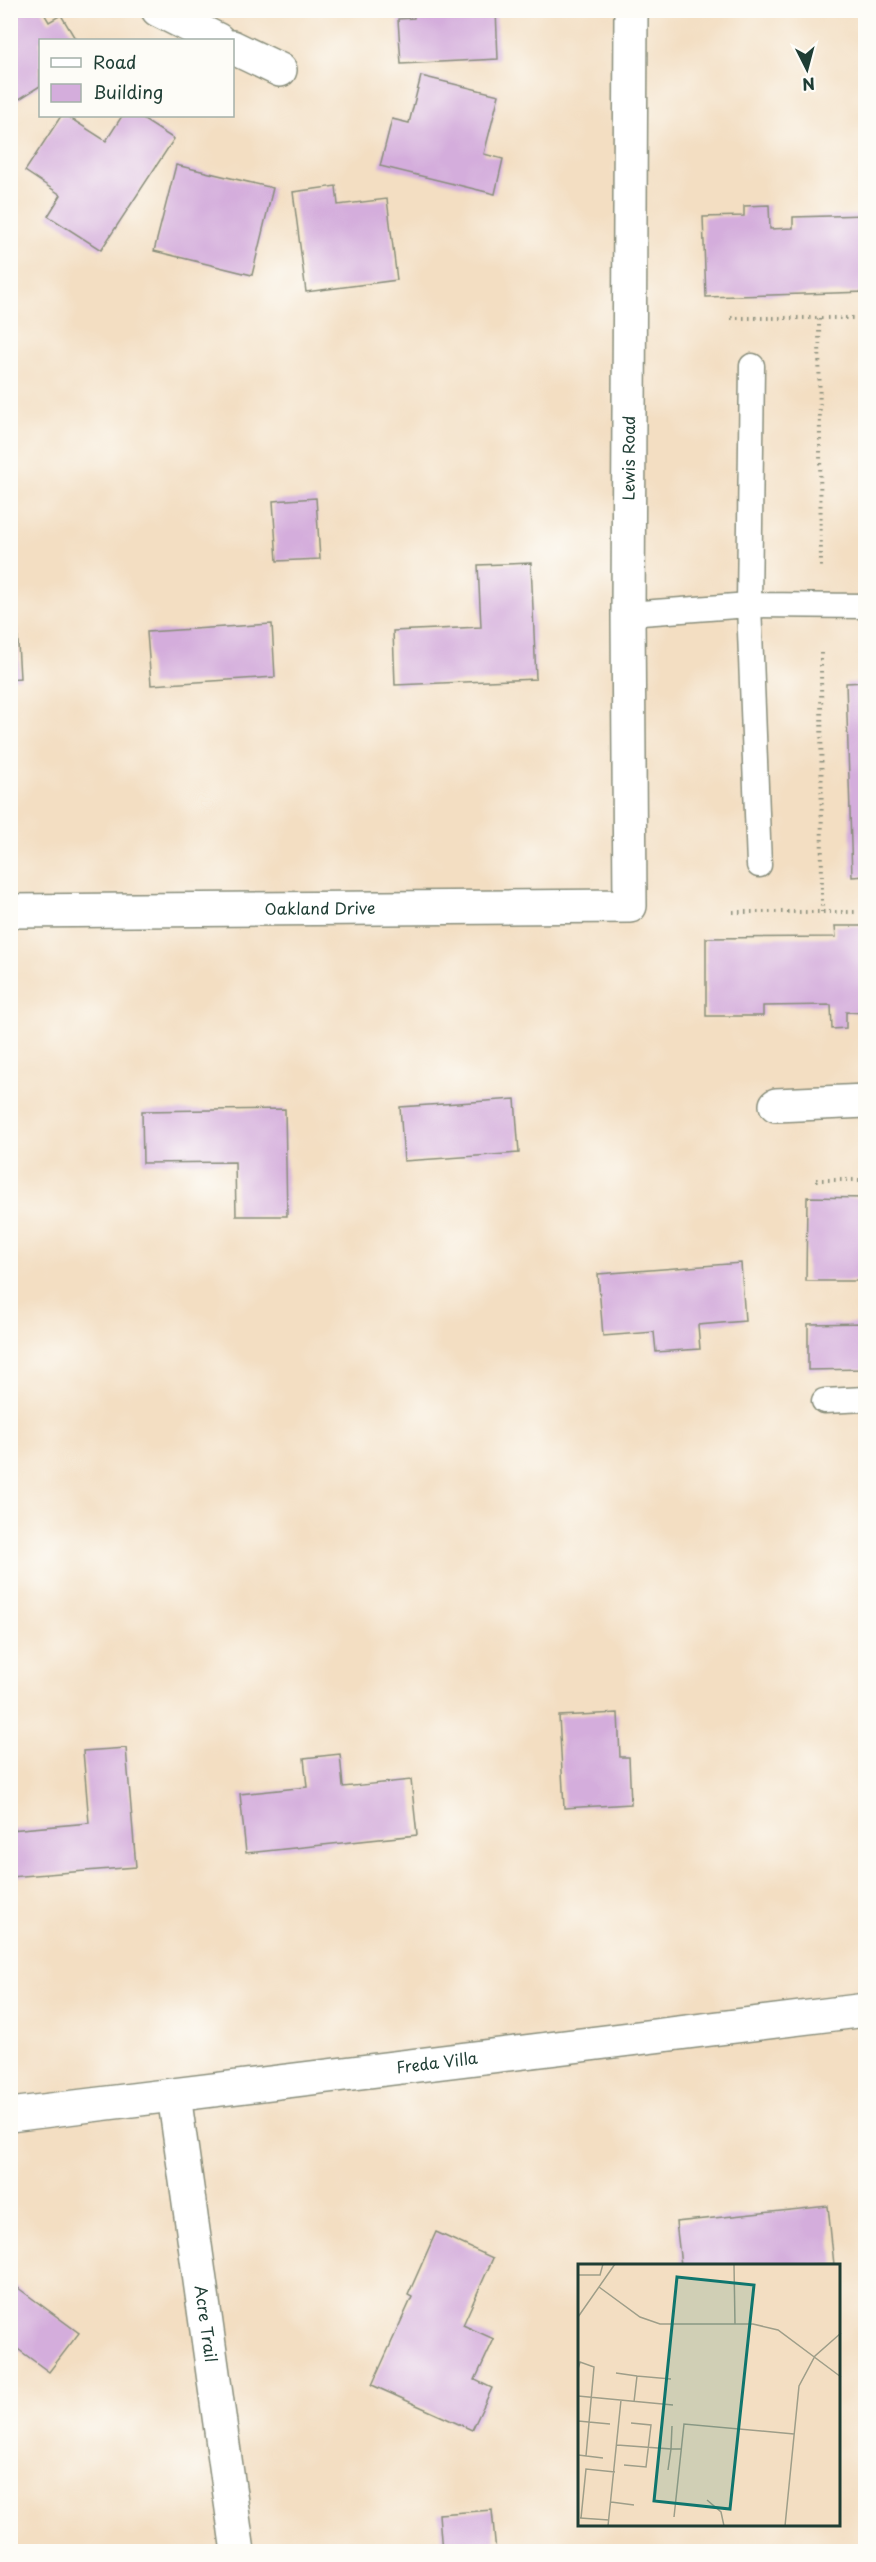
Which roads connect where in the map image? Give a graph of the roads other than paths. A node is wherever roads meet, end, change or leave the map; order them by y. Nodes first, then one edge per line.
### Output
1 (158, 10) edge
2 (631, 10) edge
3 (216, 39) edge
4 (234, 48) edge
5 (280, 70) dead end
6 (752, 366) dead end
7 (749, 605) junction
8 (866, 606) edge
9 (628, 614) junction
10 (759, 865) dead end
11 (630, 906) joint
12 (10, 911) edge
13 (866, 1101) edge
14 (776, 1105) dead end
15 (866, 1399) edge
16 (824, 1401) dead end
17 (866, 2010) edge
18 (174, 2095) junction
19 (10, 2115) edge
20 (238, 2552) edge

1 - 3 street
2 - 9 street, Lewis Road
4 - 5 street
6 - 7 lane
7 - 8 lane
7 - 9 lane
7 - 10 lane
9 - 11 street, Lewis Road
11 - 12 street, Oakland Drive
13 - 14 street
15 - 16 lane
17 - 18 street, Freda Villa
18 - 19 street, Freda Villa
18 - 20 street, Acre Trail

